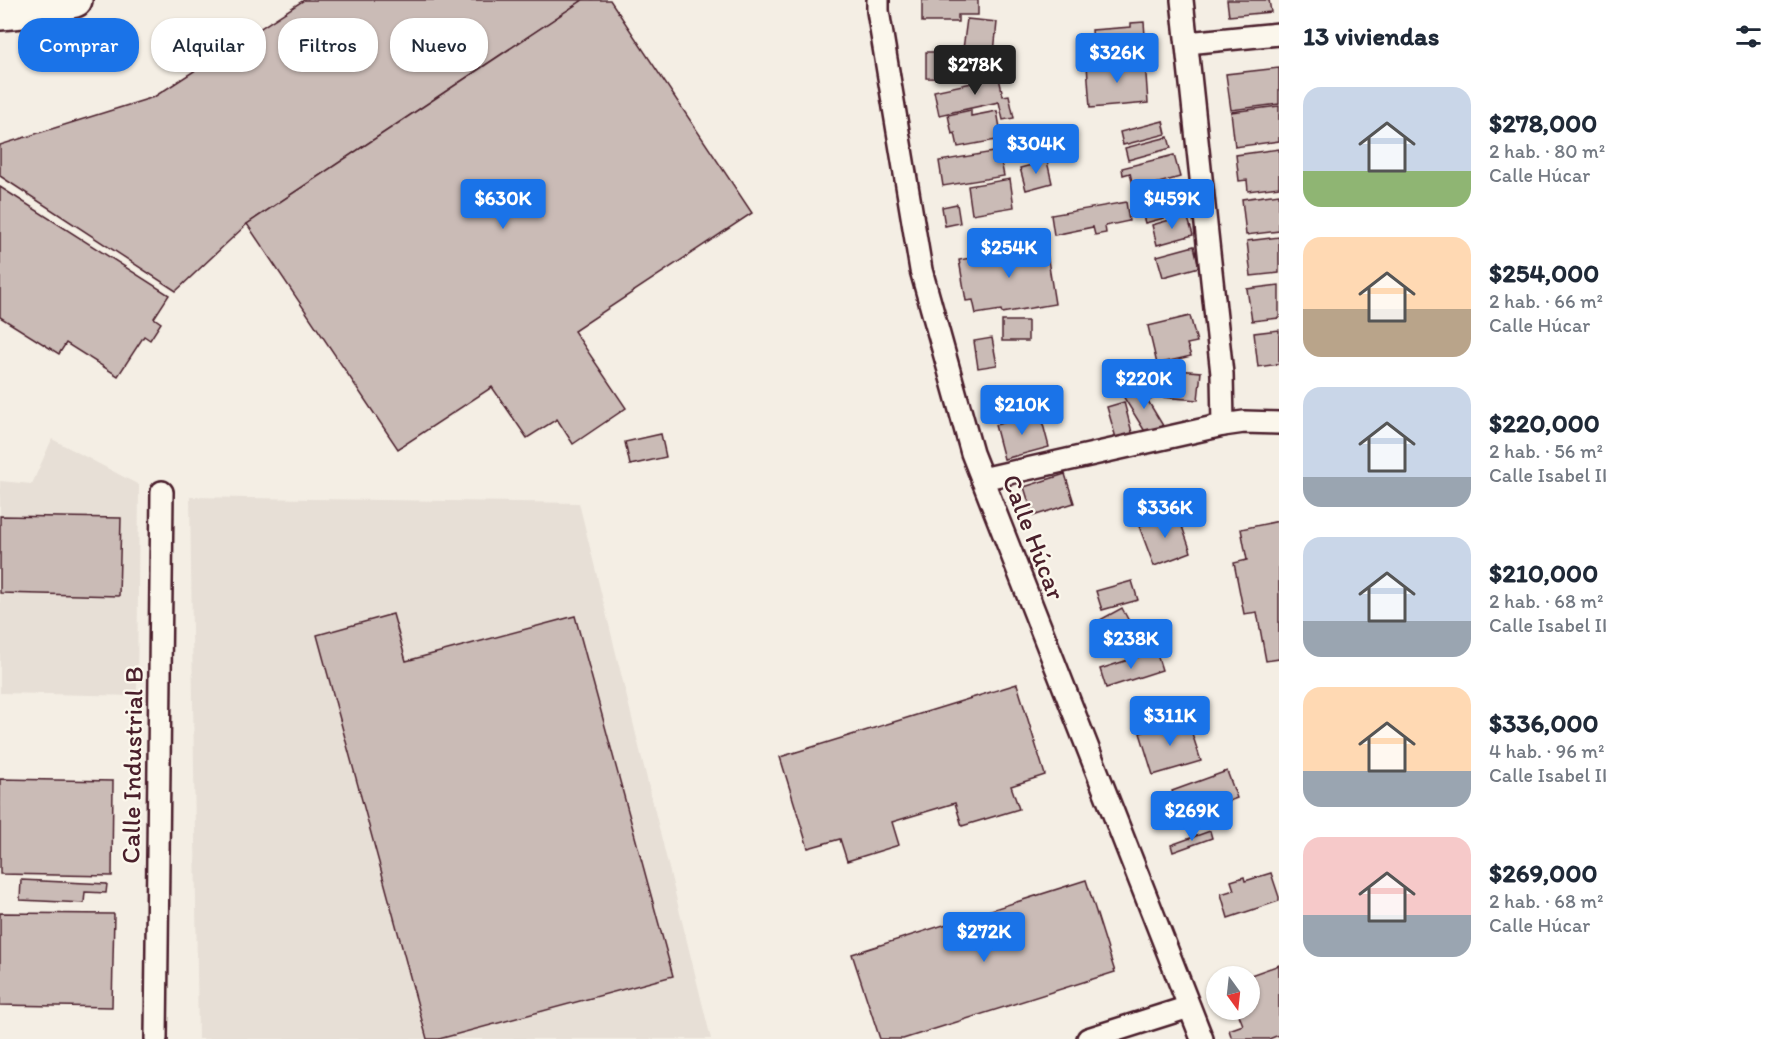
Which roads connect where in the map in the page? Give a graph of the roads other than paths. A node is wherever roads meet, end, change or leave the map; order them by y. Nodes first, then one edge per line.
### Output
1 (75, 0) edge
2 (878, 0) edge
3 (1182, 0) edge
4 (0, 13) edge
5 (1279, 34) edge
6 (1187, 43) junction
7 (1279, 423) edge
8 (1223, 425) junction
9 (982, 479) junction
10 (162, 492) dead end
11 (1189, 1007) junction
12 (156, 1039) edge
13 (1088, 1039) edge
14 (1202, 1039) edge

1 - 4 highway
2 - 9 street, Calle Húcar
3 - 6 street
5 - 6 street
6 - 8 street
7 - 8 street
8 - 9 street
9 - 11 street, Calle Húcar
10 - 12 street, Calle Industrial B
11 - 13 street
11 - 14 street, Calle Húcar

